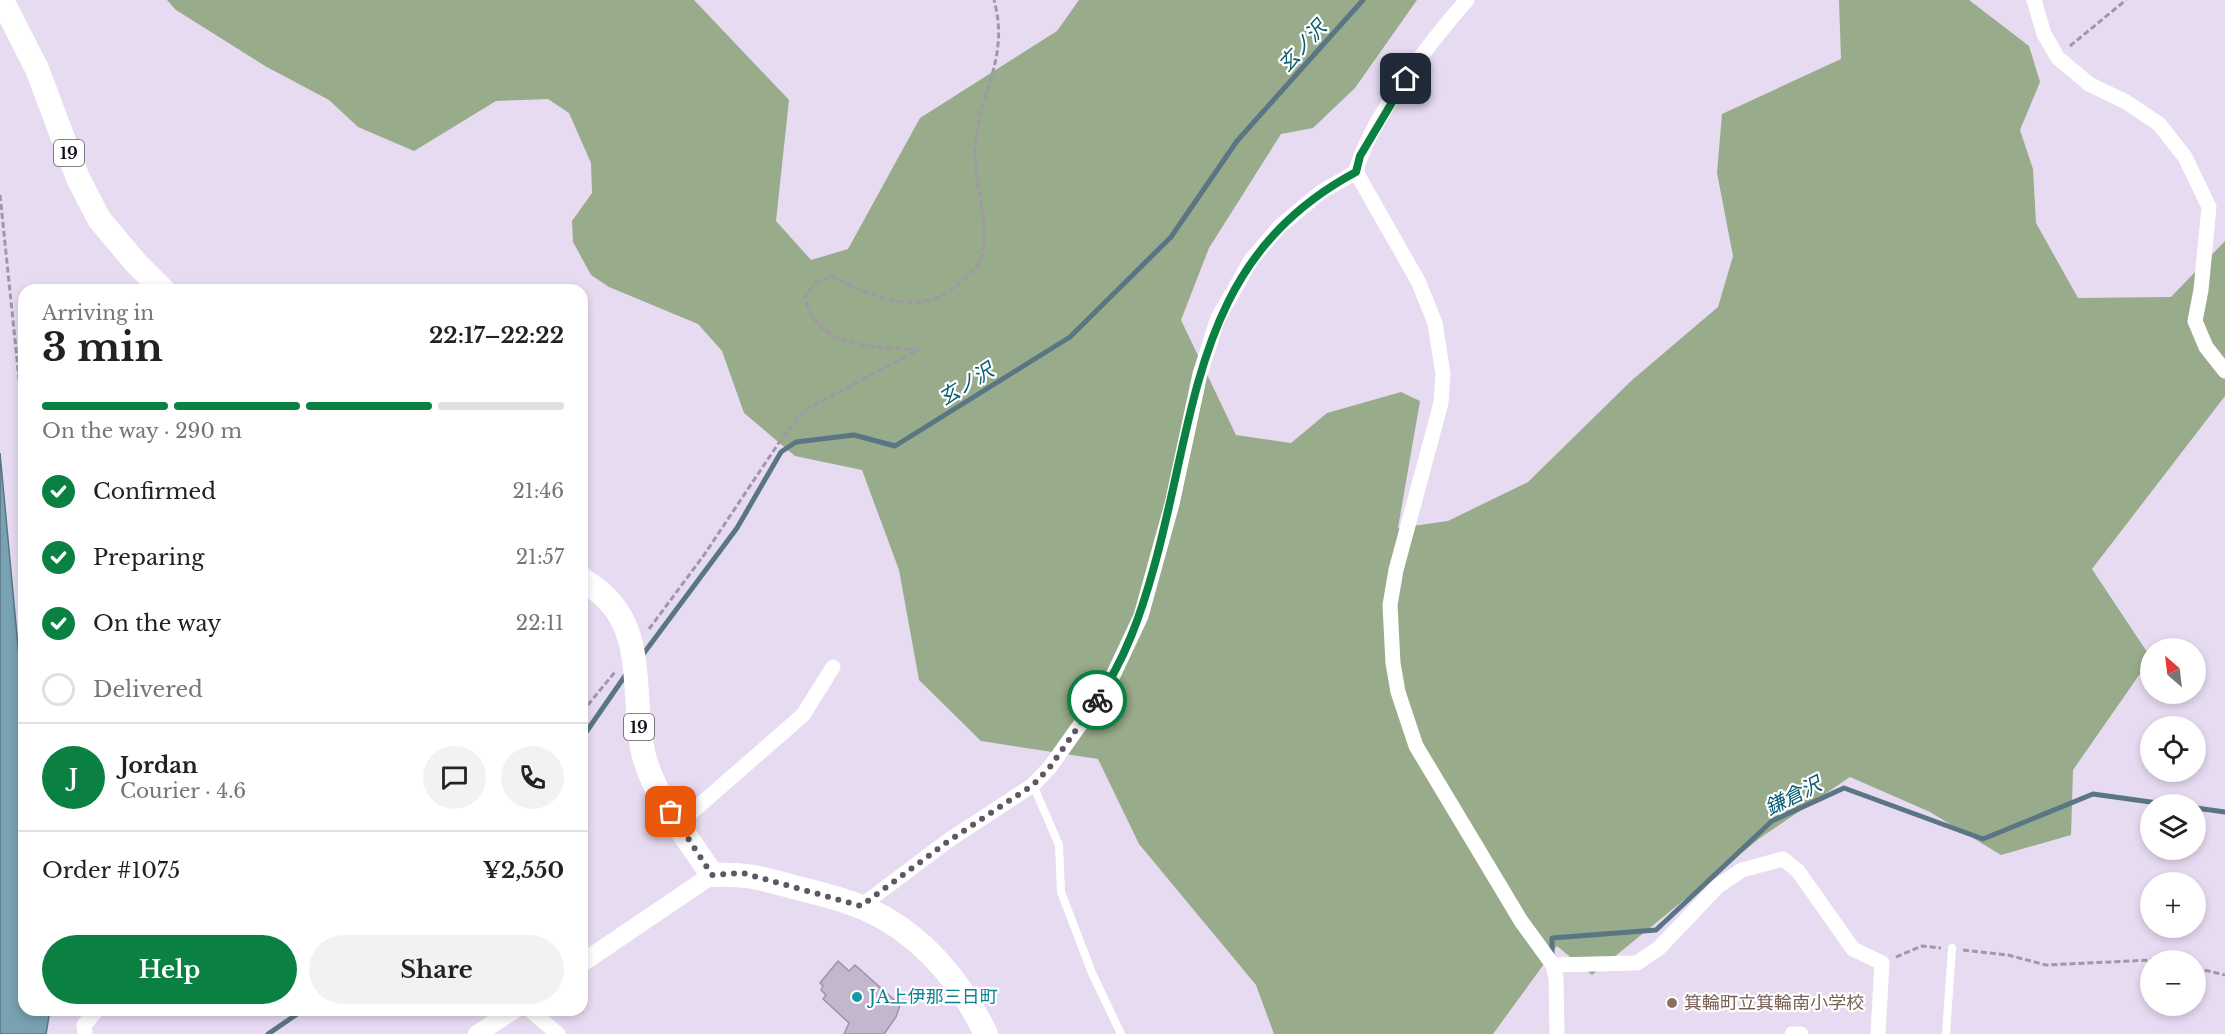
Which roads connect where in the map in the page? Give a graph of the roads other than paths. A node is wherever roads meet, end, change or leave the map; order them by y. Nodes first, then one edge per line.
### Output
1 (3, 0) edge
2 (1467, 0) edge
3 (2034, 0) edge
4 (1356, 172) junction
5 (157, 284) edge
6 (2225, 371) edge
7 (588, 584) edge
8 (833, 667) dead end
9 (1033, 785) junction
10 (678, 824) junction
11 (712, 875) junction
12 (861, 906) junction
13 (1952, 948) road end
14 (588, 959) edge
15 (1553, 965) junction
16 (92, 1016) edge
17 (505, 1016) edge
18 (537, 1016) edge
19 (85, 1034) edge
20 (477, 1034) edge
21 (558, 1034) edge
22 (986, 1034) edge
23 (1121, 1034) edge
24 (1557, 1034) edge
25 (1792, 1034) edge
26 (1802, 1034) edge
27 (1878, 1034) edge
28 (1946, 1034) edge

1 - 5 main road, 19
2 - 4 street
3 - 6 street
4 - 9 street
4 - 15 street
7 - 10 main road, 19
8 - 10 street
9 - 12 street
9 - 23 lane
10 - 11 main road, 19
11 - 12 main road
11 - 14 street
12 - 22 main road
13 - 28 lane
15 - 24 street
15 - 27 street
16 - 19 street
17 - 20 street
18 - 21 street
25 - 26 street

